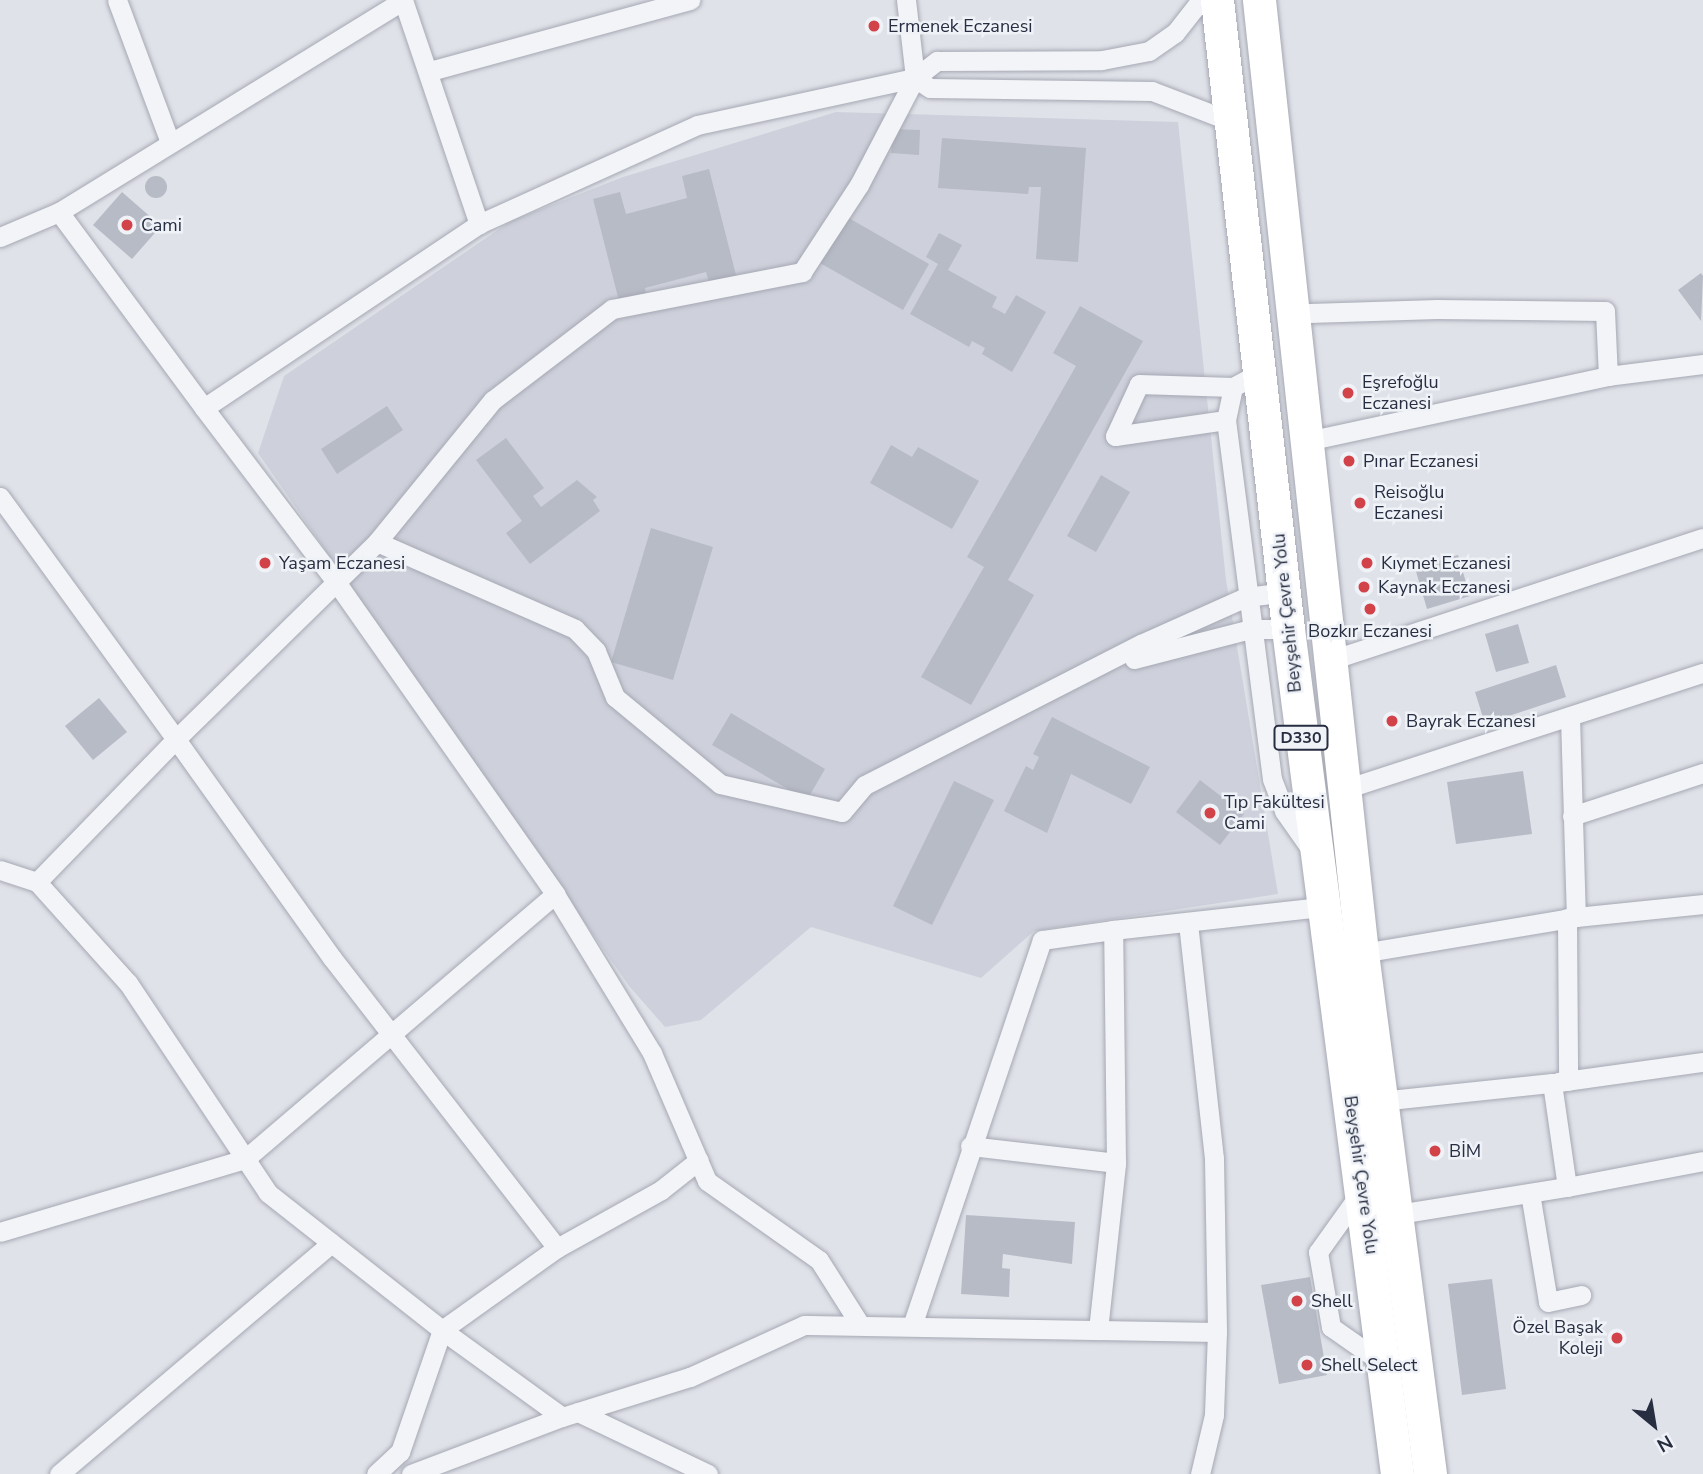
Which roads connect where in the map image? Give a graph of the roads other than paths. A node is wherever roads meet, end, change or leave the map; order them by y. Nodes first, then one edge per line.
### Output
1 (117, 0) edge
2 (403, 0) edge
3 (690, 0) edge
4 (906, 0) edge
5 (1201, 0) edge
6 (1217, 0) edge
7 (1259, 0) edge
8 (633, 7) edge
9 (430, 71) junction
10 (915, 78) junction
11 (1230, 121) junction
12 (169, 140) junction
13 (59, 212) junction
14 (479, 224) junction
15 (0, 237) edge
16 (1293, 319) junction
17 (1703, 364) edge
18 (1608, 376) junction
19 (1247, 380) junction
20 (204, 408) junction
21 (1226, 421) junction
22 (1307, 441) junction
23 (0, 496) edge
24 (1703, 538) edge
25 (377, 542) junction
26 (334, 579) junction
27 (1285, 592) junction
28 (1246, 597) junction
29 (1251, 629) junction
30 (1288, 629) junction
31 (1331, 660) junction
32 (1093, 672) junction
33 (1703, 673) edge
34 (1570, 717) junction
35 (176, 739) junction
36 (1703, 773) edge
37 (1345, 789) junction
38 (1572, 816) junction
39 (1316, 857) junction
40 (0, 870) edge
41 (37, 882) junction
42 (555, 894) junction
43 (1703, 904) edge
44 (1323, 907) junction
45 (1572, 918) junction
46 (1188, 923) junction
47 (1113, 930) junction
48 (1362, 953) junction
49 (391, 1032) junction
50 (1703, 1062) edge
51 (1560, 1082) junction
52 (1380, 1101) junction
53 (970, 1146) junction
54 (245, 1159) junction
55 (699, 1160) junction
56 (1703, 1161) edge
57 (1116, 1163) junction
58 (1567, 1187) junction
59 (1364, 1188) junction
60 (1530, 1194) junction
61 (1398, 1214) junction
62 (3, 1227) edge
63 (331, 1243) junction
64 (557, 1248) junction
65 (1581, 1295) dead end
66 (859, 1323) junction
67 (913, 1323) junction
68 (442, 1330) junction
69 (1098, 1330) junction
70 (1217, 1332) junction
71 (1384, 1364) junction
72 (570, 1415) junction
73 (59, 1474) edge
74 (376, 1474) edge
75 (411, 1474) edge
76 (708, 1474) edge
77 (1199, 1474) edge
78 (1397, 1474) edge
79 (1430, 1474) edge

1 - 12 street
2 - 9 street
2 - 12 street
3 - 8 street
4 - 10 street
5 - 10 street
6 - 11 highway, Beyşehir Çevre Yolu / D330
7 - 16 highway, Beyşehir Çevre Yolu / D330
8 - 9 street
9 - 14 street
10 - 11 street
10 - 14 street
10 - 25 street
11 - 19 highway, Beyşehir Çevre Yolu / D330
12 - 13 street
13 - 15 street
13 - 20 street
14 - 20 street
16 - 18 street
16 - 22 highway, Beyşehir Çevre Yolu / D330
17 - 18 street
18 - 22 street
19 - 21 street
19 - 21 street
19 - 27 highway, Beyşehir Çevre Yolu / D330
20 - 26 street
21 - 28 street
22 - 31 highway, Beyşehir Çevre Yolu / D330
23 - 35 street
24 - 31 street
25 - 26 street
25 - 32 street
26 - 35 street
26 - 42 street
27 - 28 street
27 - 30 highway, Beyşehir Çevre Yolu / D330
28 - 29 street
28 - 32 street
29 - 30 street
29 - 32 street
29 - 39 street
30 - 39 highway, Beyşehir Çevre Yolu / D330
31 - 37 highway, Beyşehir Çevre Yolu / D330
33 - 34 street
34 - 37 street
34 - 38 street
35 - 41 street
35 - 49 street
36 - 38 street
37 - 48 highway, Beyşehir Çevre Yolu / D330
38 - 45 street
39 - 44 highway, Beyşehir Çevre Yolu / D330
40 - 41 street
41 - 54 street
42 - 49 street
42 - 55 street
43 - 45 street
44 - 46 street
44 - 59 highway, Beyşehir Çevre Yolu / D330
45 - 48 street
45 - 51 street
46 - 47 street
46 - 70 street
47 - 53 street
47 - 57 street
48 - 52 highway, Beyşehir Çevre Yolu / D330
49 - 54 street
49 - 64 street
50 - 51 street
51 - 52 street
51 - 58 street
52 - 61 highway, Beyşehir Çevre Yolu / D330
53 - 57 street
53 - 67 street
54 - 62 street
54 - 63 street
55 - 64 street
55 - 66 street
56 - 58 street
57 - 69 street
58 - 60 street
59 - 71 highway, Beyşehir Çevre Yolu / D330
59 - 71 street
60 - 61 street
60 - 65 street
61 - 79 highway, Beyşehir Çevre Yolu / D330
63 - 68 street
63 - 73 street
64 - 68 street
66 - 67 street
66 - 72 street
67 - 69 street
68 - 72 street
68 - 74 street
69 - 70 street
70 - 77 street
71 - 78 highway, Beyşehir Çevre Yolu / D330
72 - 75 street
72 - 76 street

